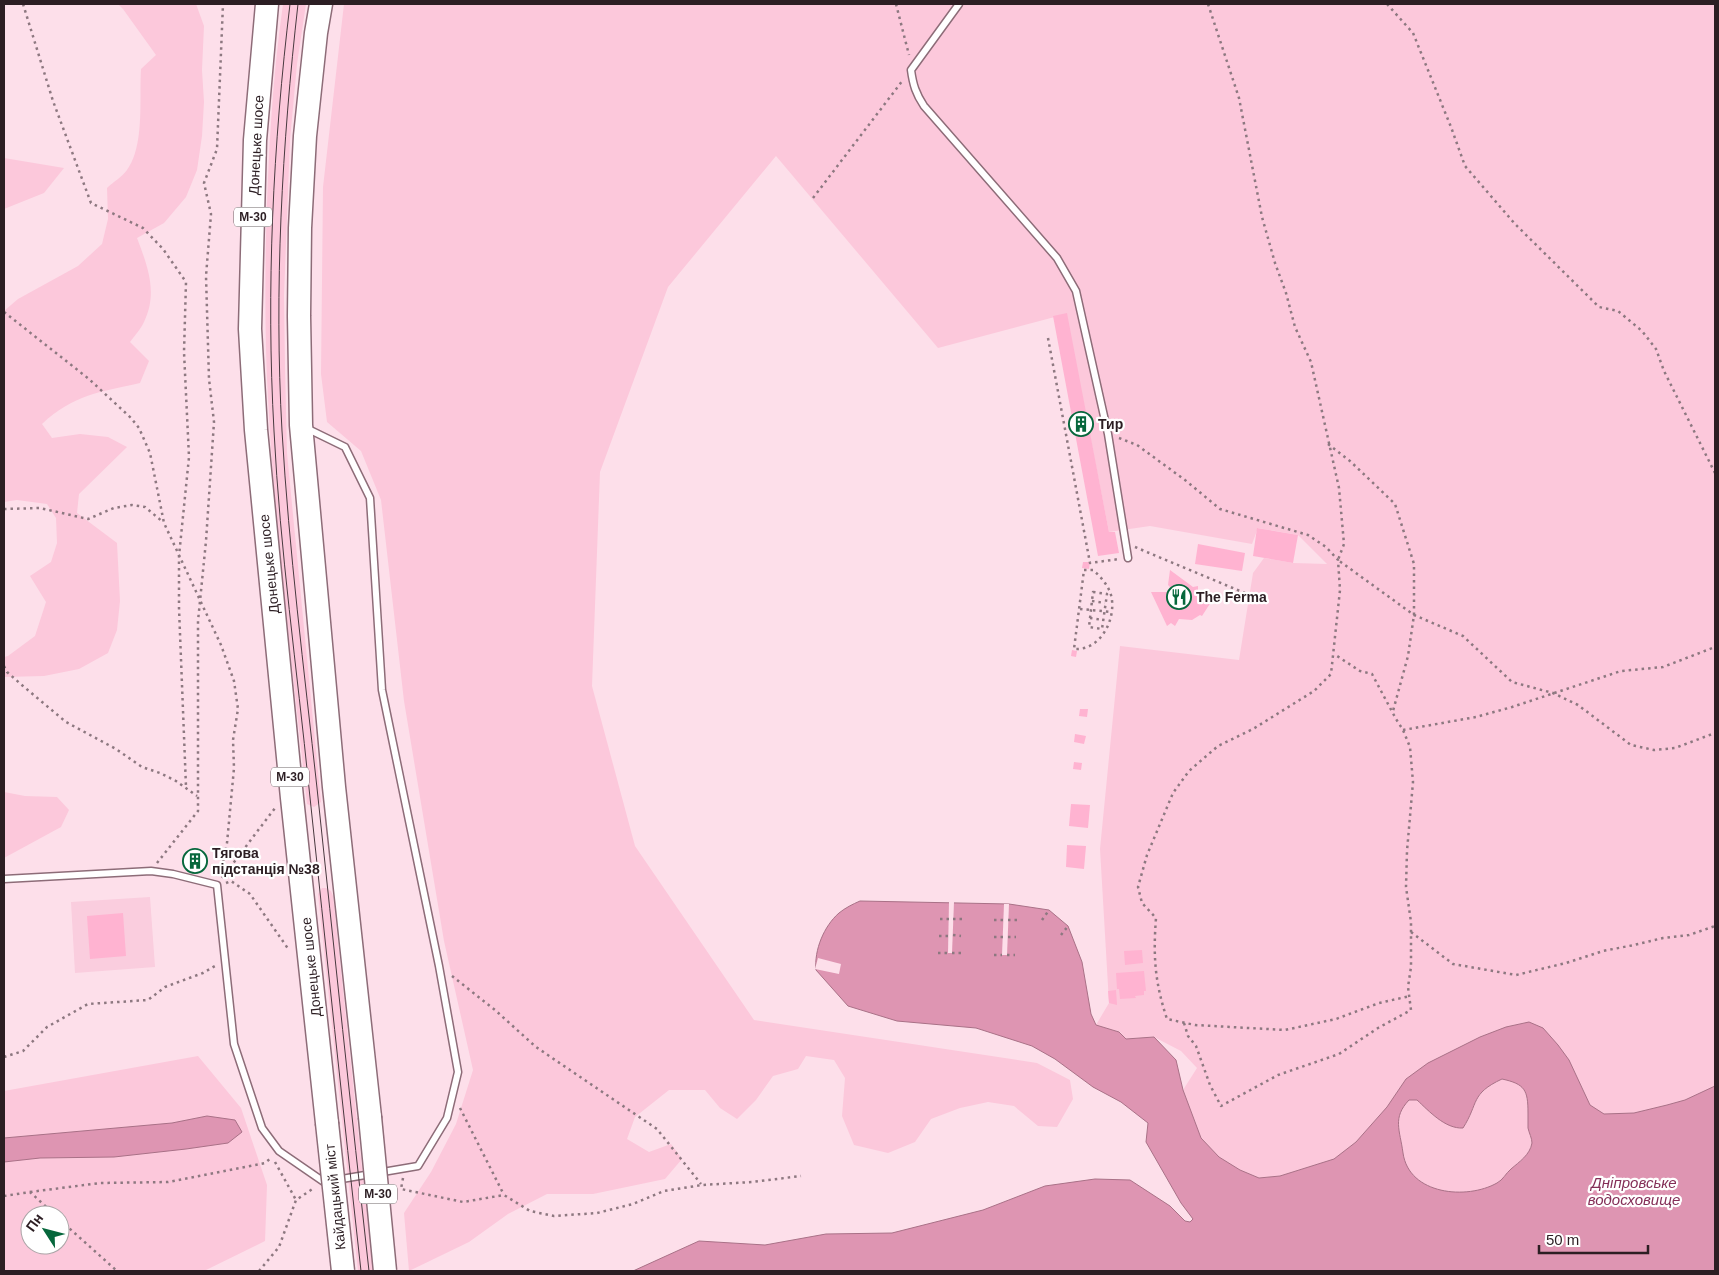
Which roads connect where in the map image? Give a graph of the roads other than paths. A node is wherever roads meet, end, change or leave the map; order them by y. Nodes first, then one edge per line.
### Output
1 (267, 4) edge
2 (321, 4) edge
3 (959, 4) edge
4 (301, 426) junction
5 (1128, 558) road end
6 (4, 880) edge
7 (327, 1123) joint
8 (343, 1271) edge
9 (386, 1271) edge

1 - 7 highway, Донецьке шосе / М-30
2 - 4 highway, М-30
3 - 5 lane
4 - 6 lane
4 - 9 highway, М-30, bridge
7 - 8 highway, Кайдацький міст / М-30, bridge

